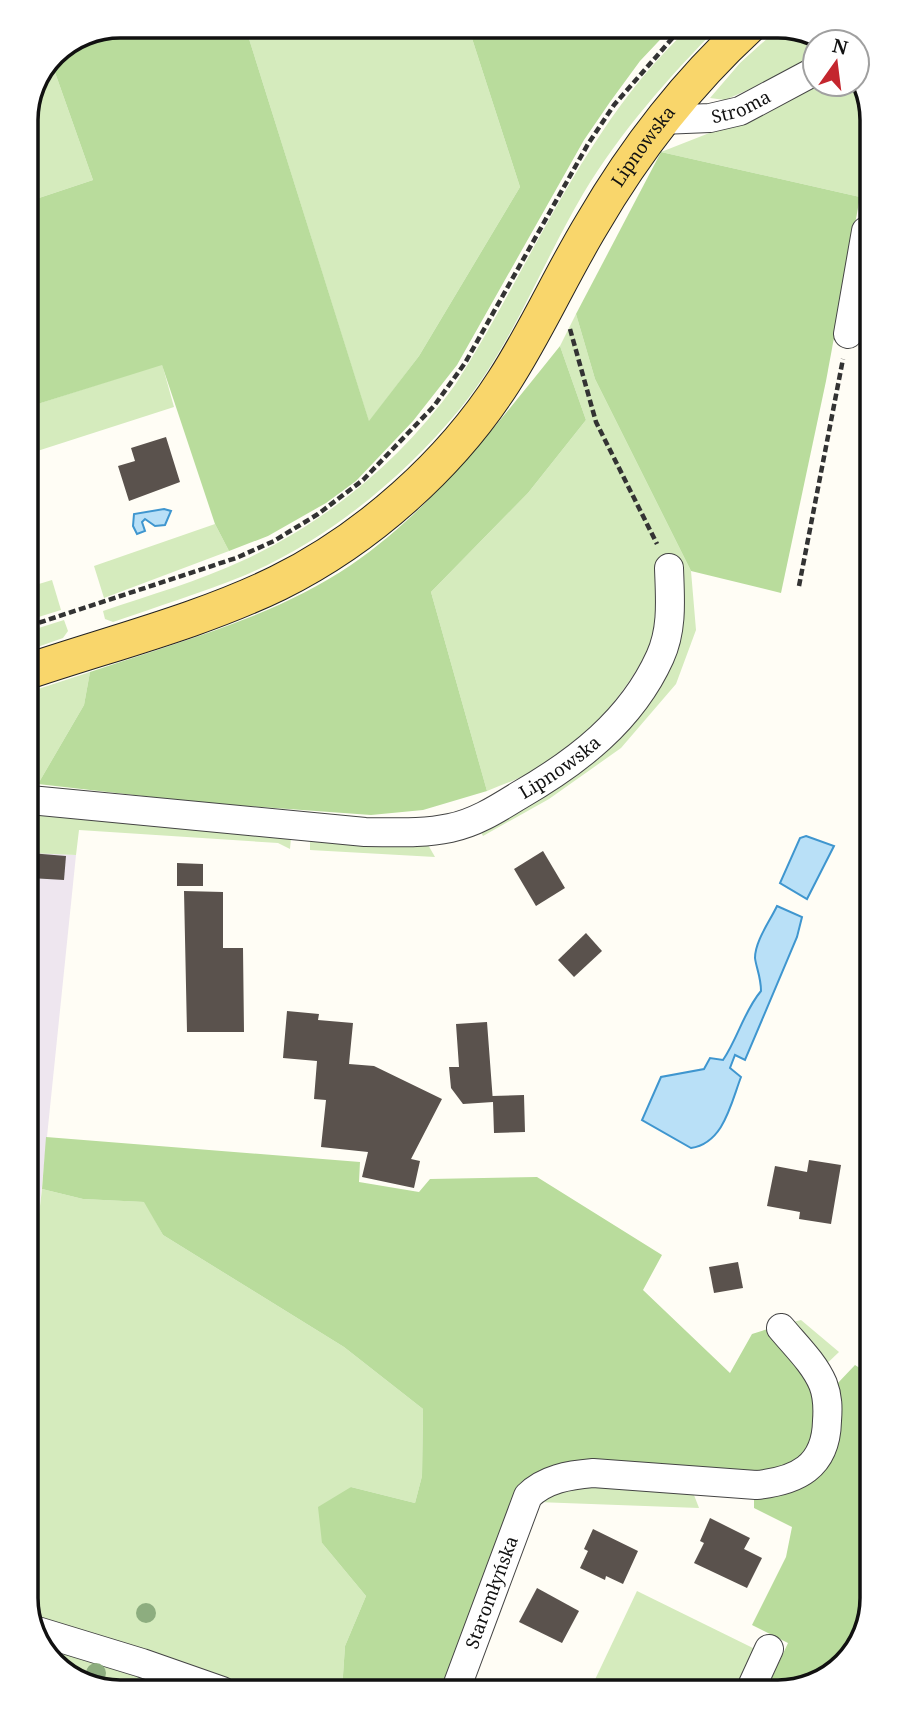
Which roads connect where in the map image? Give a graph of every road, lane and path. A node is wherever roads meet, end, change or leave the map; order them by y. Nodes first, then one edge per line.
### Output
1 (671, 39) edge
2 (738, 39) edge
3 (801, 78) edge
4 (661, 120) junction
5 (860, 265) edge
6 (559, 284) junction
7 (848, 334) joint
8 (669, 568) joint
9 (799, 586) dead end
10 (39, 623) edge
11 (39, 668) edge
12 (39, 801) edge
13 (781, 1328) dead end
14 (47, 1634) edge
15 (769, 1649) dead end
16 (190, 1680) edge
17 (459, 1680) edge
18 (755, 1680) edge

1 - 10 path
2 - 4 main road, Lipnowska
3 - 4 street, Stroma
4 - 6 main road, Lipnowska
5 - 7 street
6 - 8 path
6 - 11 main road, Lipnowska
7 - 9 path
8 - 12 street, Lipnowska
13 - 17 street, Staromłyńska
14 - 16 street
15 - 18 street

